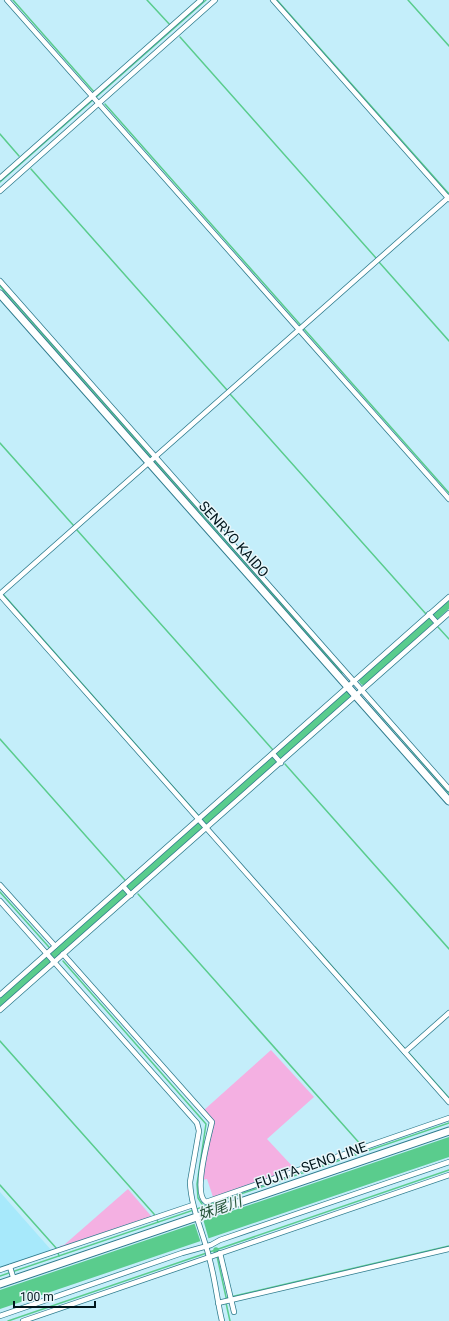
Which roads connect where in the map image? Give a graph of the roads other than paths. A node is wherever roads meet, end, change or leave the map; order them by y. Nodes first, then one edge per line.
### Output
1 (7, 0) edge
2 (201, 0) edge
3 (215, 0) edge
4 (273, 0) edge
5 (171, 30) junction
6 (95, 97) junction
7 (22, 164) junction
8 (0, 178) edge
9 (0, 191) edge
10 (449, 198) edge
11 (0, 282) edge
12 (0, 294) edge
13 (301, 327) junction
14 (153, 459) junction
15 (449, 499) edge
16 (0, 595) edge
17 (449, 597) edge
18 (449, 613) edge
19 (433, 618) junction
20 (354, 682) junction
21 (347, 688) junction
22 (363, 691) junction
23 (355, 696) junction
24 (274, 755) junction
25 (280, 761) junction
26 (449, 789) edge
27 (449, 801) edge
28 (199, 821) junction
29 (205, 827) junction
30 (0, 885) edge
31 (127, 888) junction
32 (0, 902) edge
33 (51, 951) junction
34 (63, 954) junction
35 (54, 961) junction
36 (0, 995) edge
37 (0, 1010) edge
38 (449, 1013) edge
39 (405, 1052) junction
40 (159, 1071) junction
41 (449, 1102) edge
42 (449, 1118) edge
43 (449, 1131) edge
44 (449, 1162) edge
45 (198, 1172) junction
46 (449, 1175) edge
47 (195, 1213) junction
48 (449, 1249) edge
49 (207, 1250) junction
50 (220, 1253) junction
51 (0, 1270) edge
52 (12, 1273) junction
53 (0, 1284) edge
54 (227, 1300) junction
55 (234, 1312) dead end
56 (0, 1316) edge
57 (23, 1321) edge
58 (222, 1321) edge

1 - 6 street
2 - 5 street
3 - 5 street
4 - 10 street
5 - 6 street
5 - 6 street
6 - 7 street
6 - 7 street
6 - 13 street
7 - 8 street
7 - 9 street
10 - 13 street
11 - 14 street
12 - 14 street, SENRYO KAIDO
13 - 14 street
13 - 15 street
14 - 16 street
14 - 20 street
14 - 21 street, SENRYO KAIDO
16 - 28 street
17 - 19 street
18 - 19 street
19 - 20 street
19 - 22 street
20 - 21 street
20 - 22 street
21 - 23 street, SENRYO KAIDO
21 - 24 street
22 - 23 street
22 - 26 street
23 - 25 street
23 - 27 street, SENRYO KAIDO
24 - 25 street
24 - 28 street
25 - 29 street
28 - 29 street
28 - 31 street
29 - 31 street
29 - 39 street
30 - 33 street
31 - 33 street
31 - 34 street
32 - 33 street
33 - 35 street
33 - 36 street
34 - 35 street
34 - 40 street
35 - 37 street
35 - 40 street
38 - 39 street
39 - 41 street
40 - 45 street
40 - 45 street
42 - 45 street
43 - 47 street, FUJITA SENO LINE
44 - 49 street
45 - 47 street
46 - 50 street
47 - 49 street
47 - 52 street, FUJITA SENO LINE
47 - 52 street
48 - 54 street
49 - 50 street
49 - 54 street
49 - 56 street
49 - 57 street
50 - 54 street
51 - 52 street
52 - 53 street, FUJITA SENO LINE
54 - 55 street
54 - 58 street

